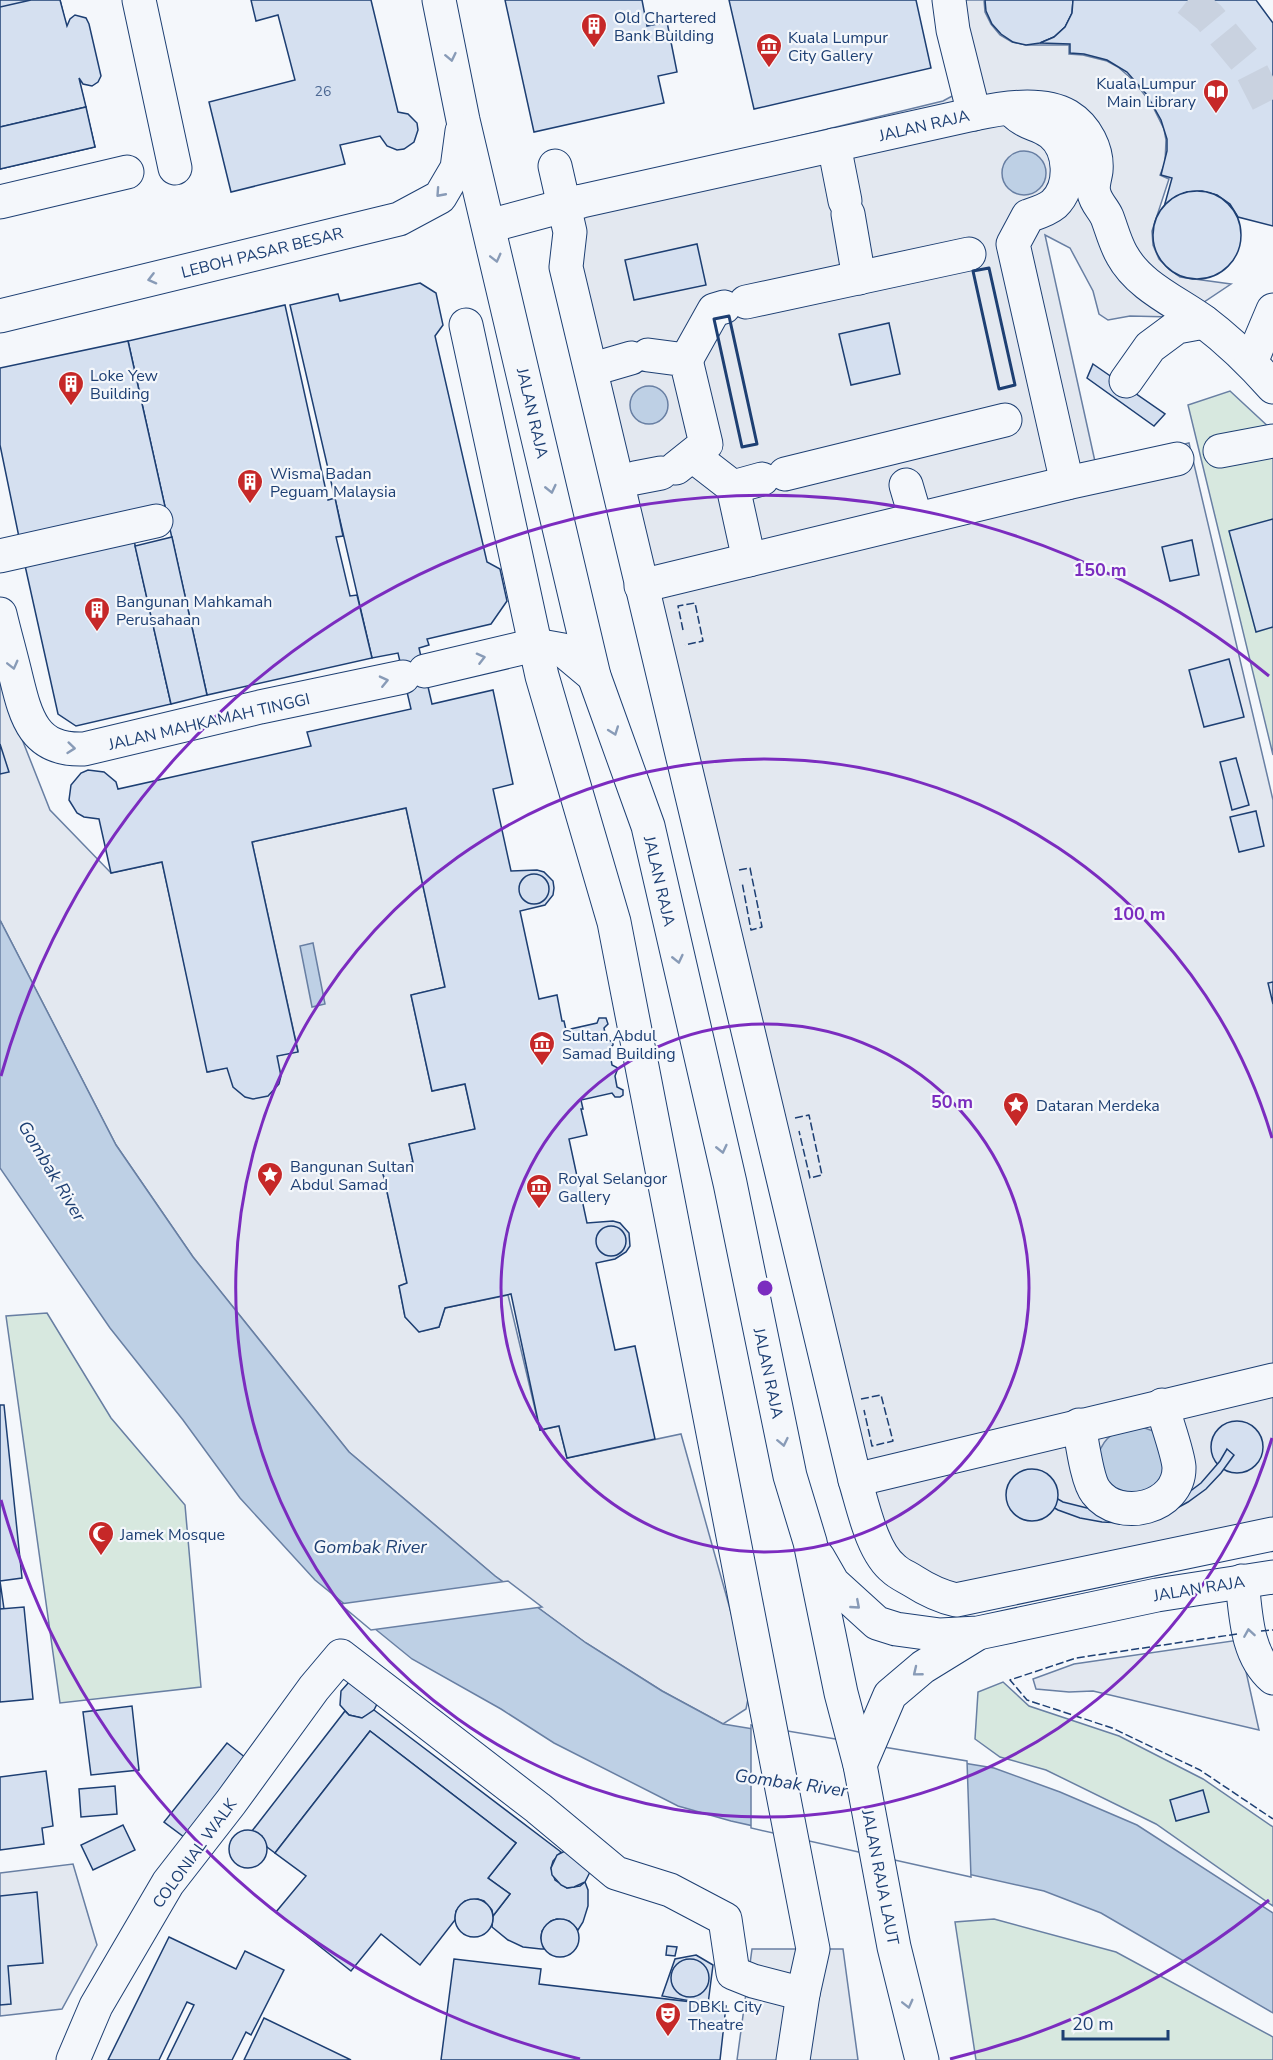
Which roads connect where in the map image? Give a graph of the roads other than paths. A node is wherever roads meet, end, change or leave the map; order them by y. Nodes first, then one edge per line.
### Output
1 (139, 0) edge
2 (439, 0) edge
3 (949, 0) edge
4 (1009, 106) junction
5 (974, 114) junction
6 (463, 120) junction
7 (834, 145) junction
8 (555, 166) dead end
9 (175, 168) dead end
10 (127, 172) dead end
11 (0, 202) edge
12 (564, 206) junction
13 (489, 226) junction
14 (989, 249) junction
15 (859, 278) junction
16 (1273, 310) edge
17 (0, 316) edge
18 (1204, 322) junction
19 (466, 325) dead end
20 (687, 360) junction
21 (1251, 362) junction
22 (615, 363) junction
23 (1126, 381) dead end
24 (1273, 387) edge
25 (1025, 415) junction
26 (1273, 441) edge
27 (1220, 451) dead end
28 (1177, 459) dead end
29 (901, 465) junction
30 (652, 473) junction
31 (760, 480) junction
32 (1067, 483) junction
33 (916, 519) junction
34 (156, 521) dead end
35 (0, 556) edge
36 (749, 560) junction
37 (641, 586) junction
38 (0, 614) edge
39 (535, 645) junction
40 (594, 676) junction
41 (1273, 1380) edge
42 (1162, 1405) junction
43 (1079, 1425) junction
44 (855, 1480) junction
45 (1273, 1534) edge
46 (810, 1542) junction
47 (1148, 1547) junction
48 (1257, 1579) edge
49 (1157, 1595) junction
50 (978, 1633) junction
51 (1273, 1678) edge
52 (841, 1693) joint
53 (860, 1765) junction
54 (802, 1994) junction
55 (73, 2060) edge
56 (793, 2060) edge
57 (922, 2060) edge

1 - 9 street
2 -> 6 street, JALAN RAJA
3 - 5 street
4 - 5 street, JALAN RAJA
4 - 14 street
4 - 18 street, JALAN RAJA
5 - 7 street, JALAN RAJA
6 - 13 street, JALAN RAJA
6 -> 17 street, LEBOH PASAR BESAR
7 - 12 street, JALAN RAJA
7 - 15 street
8 - 12 street
10 - 11 street
12 - 13 street, JALAN RAJA
12 - 22 street
13 -> 40 street, JALAN RAJA
14 - 15 street
14 - 25 street
15 - 20 street
16 - 21 street
18 - 21 street, JALAN RAJA
18 - 23 street
19 - 39 street
20 - 22 street
20 - 30 street
21 - 24 street, JALAN RAJA
22 - 30 street
25 - 29 street
25 - 32 street
26 - 27 street
28 - 32 street
29 - 31 street
29 - 33 street
30 - 31 street
30 - 37 street
31 - 36 street
32 - 33 street
33 - 36 street
34 - 35 street
36 - 37 street
37 - 44 street
38 -> 39 street, JALAN MAHKAMAH TINGGI
39 - 40 street, JALAN MAHKAMAH TINGGI
39 - 54 street
40 -> 46 street, JALAN RAJA
41 - 42 street
42 - 43 street
42 - 43 street
43 - 44 street
44 - 47 street
45 - 47 street
46 -> 50 street, JALAN RAJA
46 - 52 street, JALAN RAJA
47 - 49 street
48 - 49 street, JALAN RAJA
51 -> 48 street
49 - 50 street, JALAN RAJA
50 -> 53 street
52 - 53 street, JALAN RAJA LAUT
53 -> 57 street, JALAN RAJA LAUT
54 - 55 street, COLONIAL WALK
54 - 56 street

